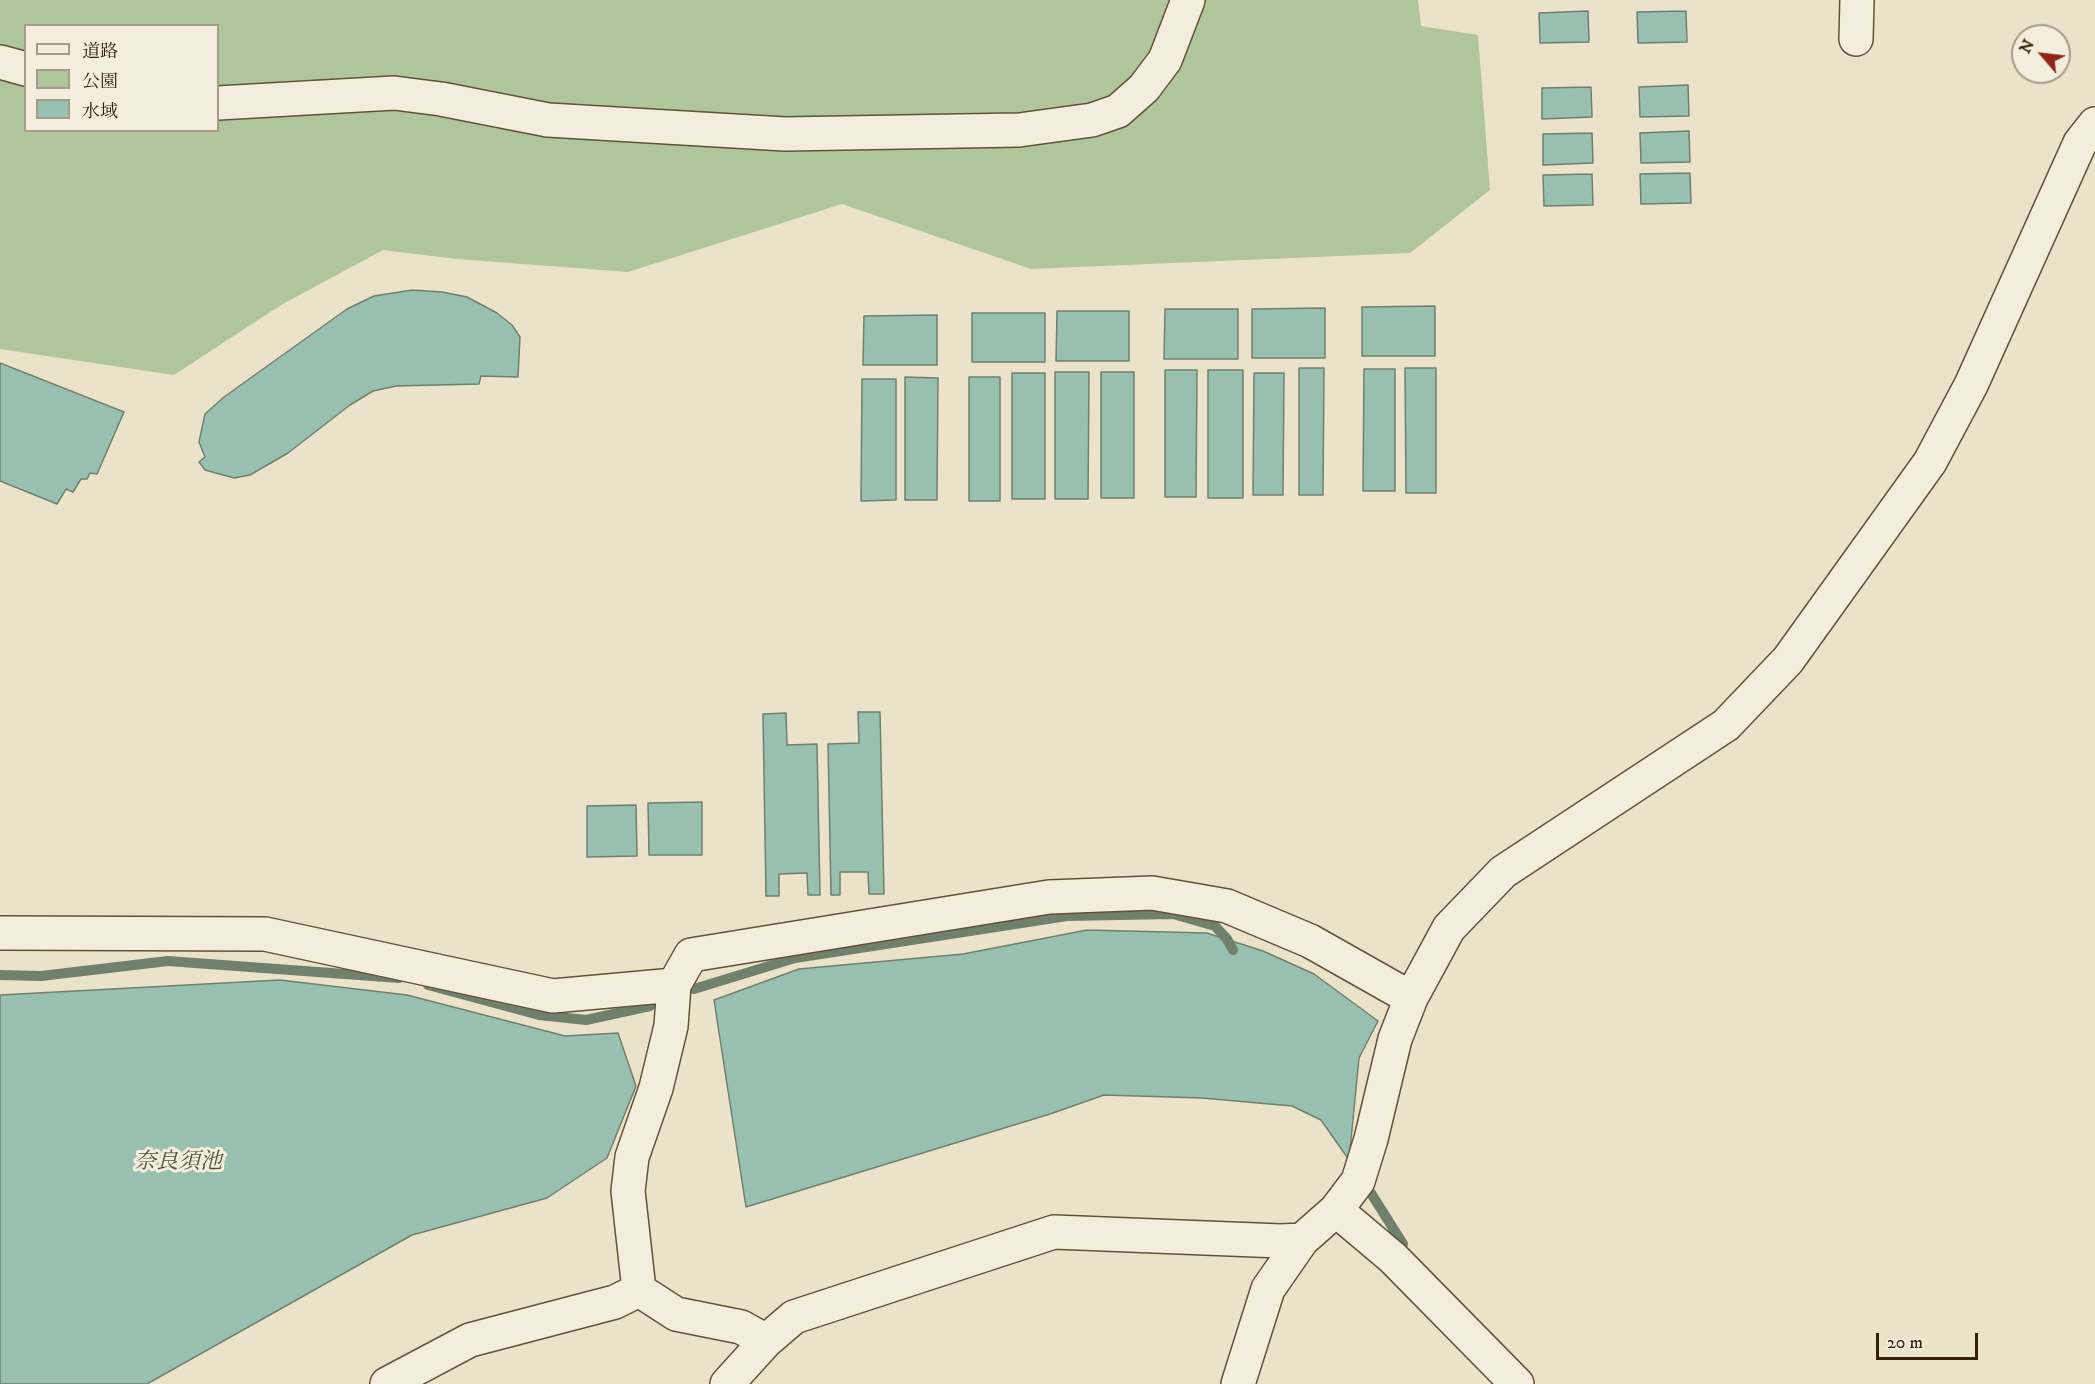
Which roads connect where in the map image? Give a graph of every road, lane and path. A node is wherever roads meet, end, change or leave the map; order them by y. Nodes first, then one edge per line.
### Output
1 (1188, 0) edge
2 (1857, 0) edge
3 (1856, 39) dead end
4 (0, 62) edge
5 (24, 68) edge
6 (219, 103) edge
7 (2095, 124) edge
8 (0, 933) edge
9 (674, 985) junction
10 (1411, 998) junction
11 (1336, 1210) junction
12 (1302, 1240) junction
13 (639, 1290) junction
14 (765, 1341) junction
15 (387, 1384) edge
16 (727, 1384) edge
17 (1238, 1384) edge
18 (1517, 1384) edge

1 - 6 street
2 - 3 street
4 - 5 street
7 - 10 street
8 - 9 street
9 - 10 street
9 - 13 street
10 - 11 street
11 - 12 street
11 - 18 street
12 - 14 street
12 - 17 street
13 - 14 street
13 - 15 street
14 - 16 street

